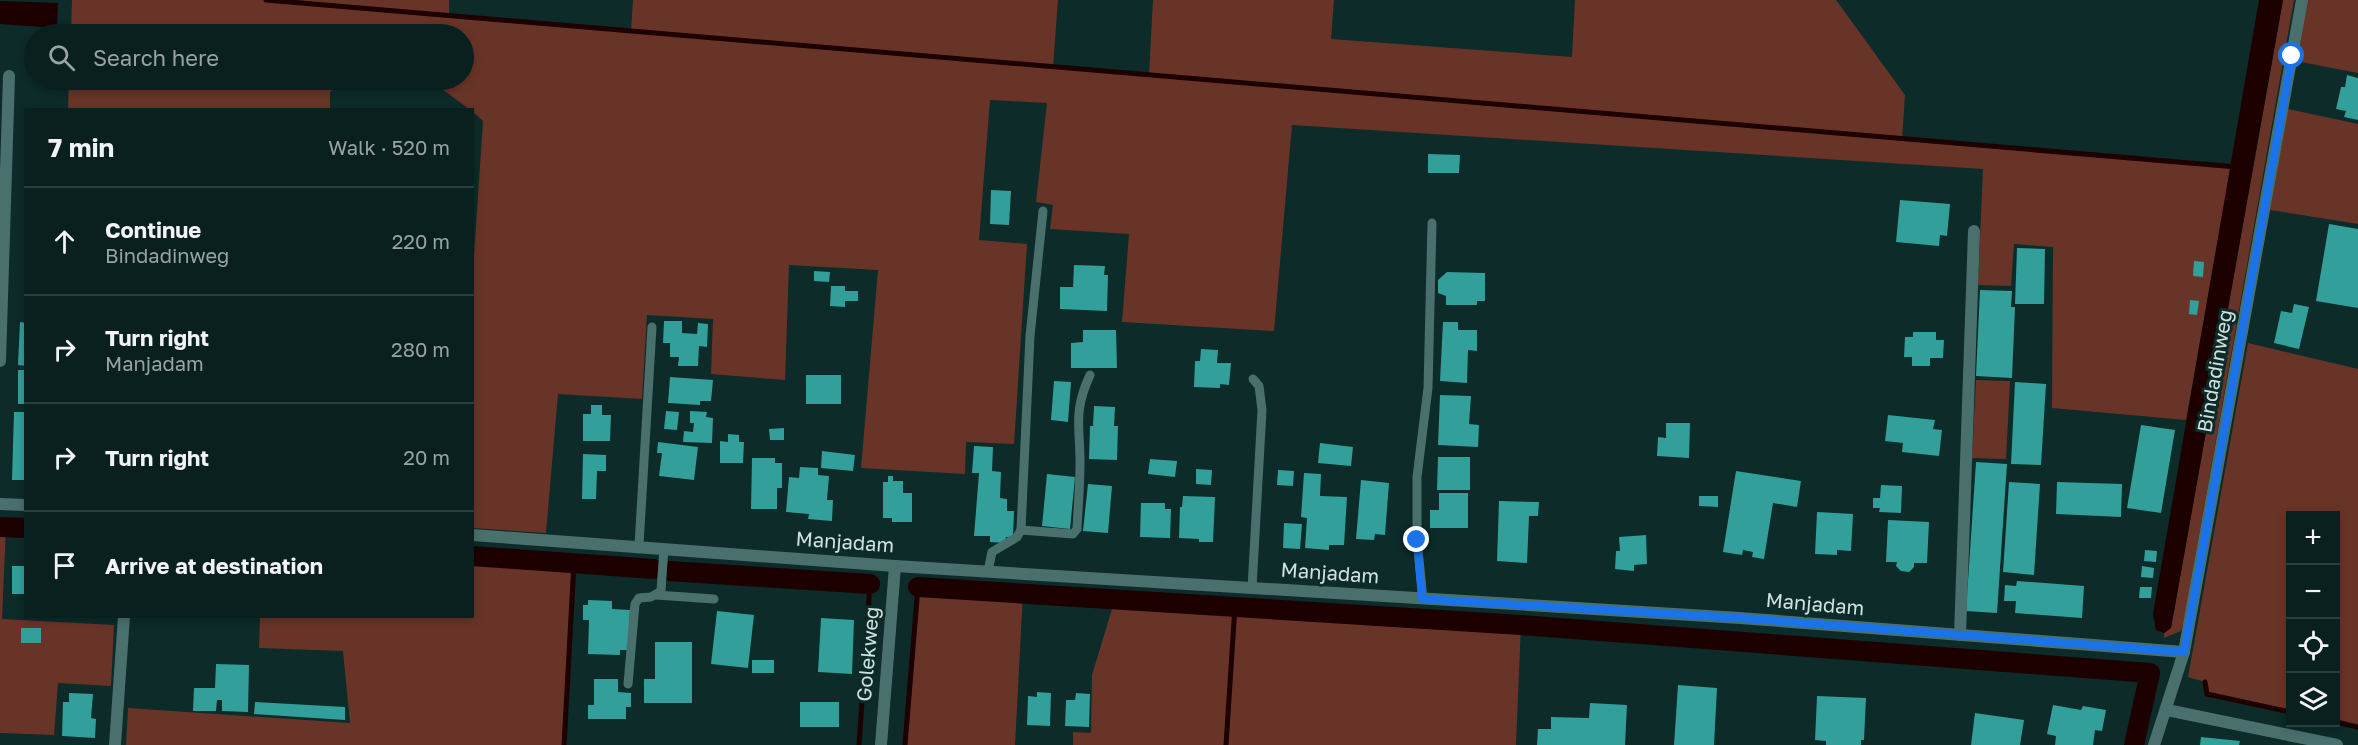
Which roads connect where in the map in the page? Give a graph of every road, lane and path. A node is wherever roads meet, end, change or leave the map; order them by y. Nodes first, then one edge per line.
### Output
1 (2302, 0) edge
2 (9, 76) dead end
3 (1043, 211) dead end
4 (1432, 223) dead end
5 (1974, 231) dead end
6 (652, 327) dead end
7 (0, 361) edge
8 (1090, 375) dead end
9 (1254, 379) dead end
10 (0, 504) edge
11 (24, 506) edge
12 (1021, 530) junction
13 (474, 535) edge
14 (639, 545) junction
15 (664, 548) junction
16 (895, 566) junction
17 (988, 571) junction
18 (1252, 588) junction
19 (656, 595) junction
20 (714, 599) dead end
21 (1422, 599) junction
22 (124, 618) edge
23 (1960, 635) junction
24 (2184, 652) junction
25 (628, 684) dead end
26 (2167, 710) junction
27 (2310, 742) edge
28 (115, 745) edge
29 (881, 745) edge
30 (2154, 745) edge
31 (2337, 745) edge

1 - 24 street, Bindadinweg
2 - 7 street
3 - 12 lane
4 - 21 lane
5 - 23 street
6 - 14 lane
8 - 12 lane
9 - 18 lane
10 - 11 street
12 - 17 lane
13 - 14 street, Manjadam
14 - 15 street, Manjadam
15 - 16 street, Manjadam
15 - 19 lane
16 - 17 street, Manjadam
16 - 29 street, Golekweg
17 - 18 street, Manjadam
18 - 21 street, Manjadam
19 - 20 lane
19 - 25 lane
21 - 23 street, Manjadam
22 - 28 street
23 - 24 street, Manjadam
24 - 26 street, Bindadinweg
26 - 27 street
26 - 30 street, Bindadinweg
27 - 31 street

